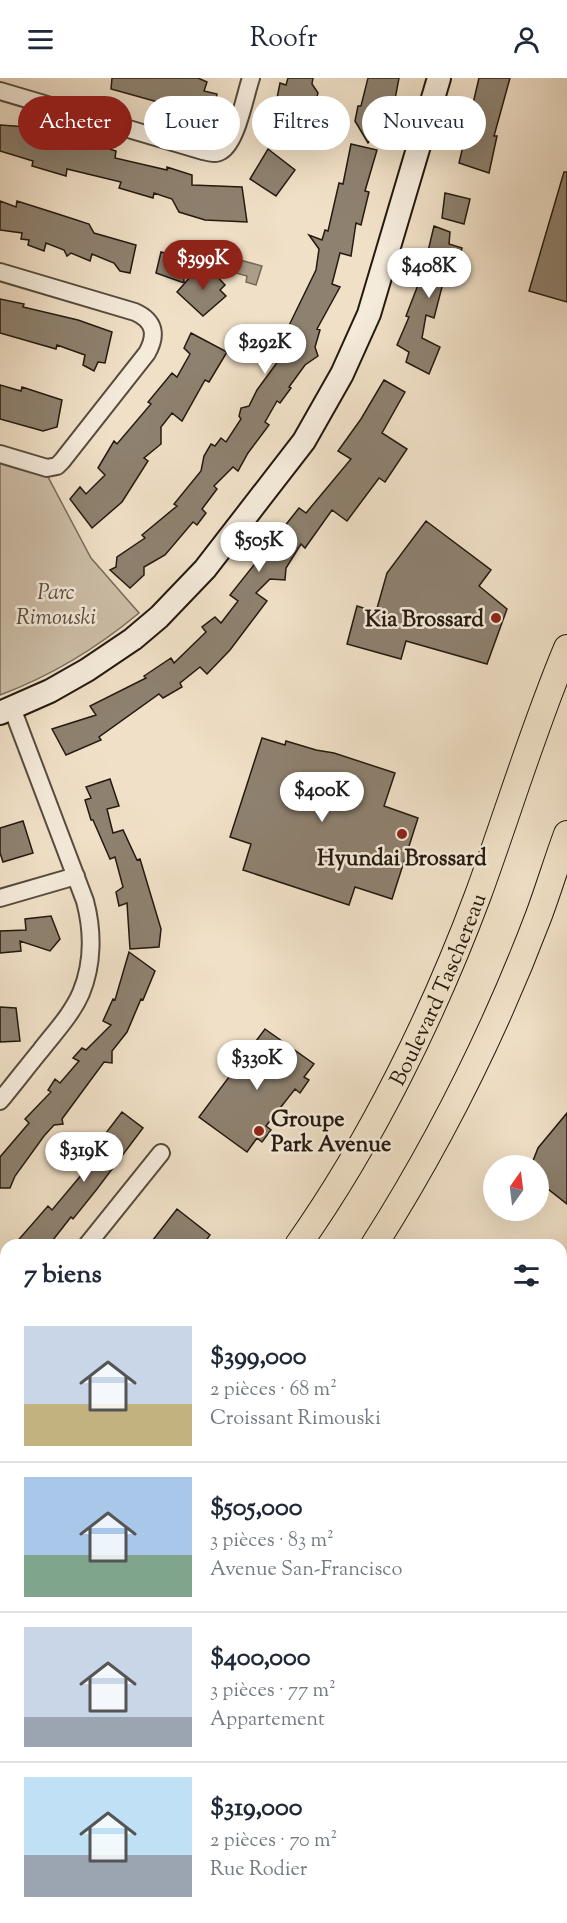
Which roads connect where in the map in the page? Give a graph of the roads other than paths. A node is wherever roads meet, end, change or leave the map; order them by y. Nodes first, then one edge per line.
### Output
1 (251, 78) edge
2 (439, 78) edge
3 (0, 91) edge
4 (0, 272) edge
5 (0, 454) edge
6 (567, 648) edge
7 (6, 710) edge
8 (567, 834) edge
9 (76, 876) junction
10 (0, 898) edge
11 (0, 1101) edge
12 (161, 1153) dead end
13 (92, 1239) edge
14 (302, 1239) edge
15 (378, 1239) edge

1 - 3 street
2 - 7 street
4 - 5 street
6 - 14 main road, Boulevard Taschereau
7 - 9 street
8 - 15 main road
9 - 10 street
9 - 11 street
12 - 13 street

